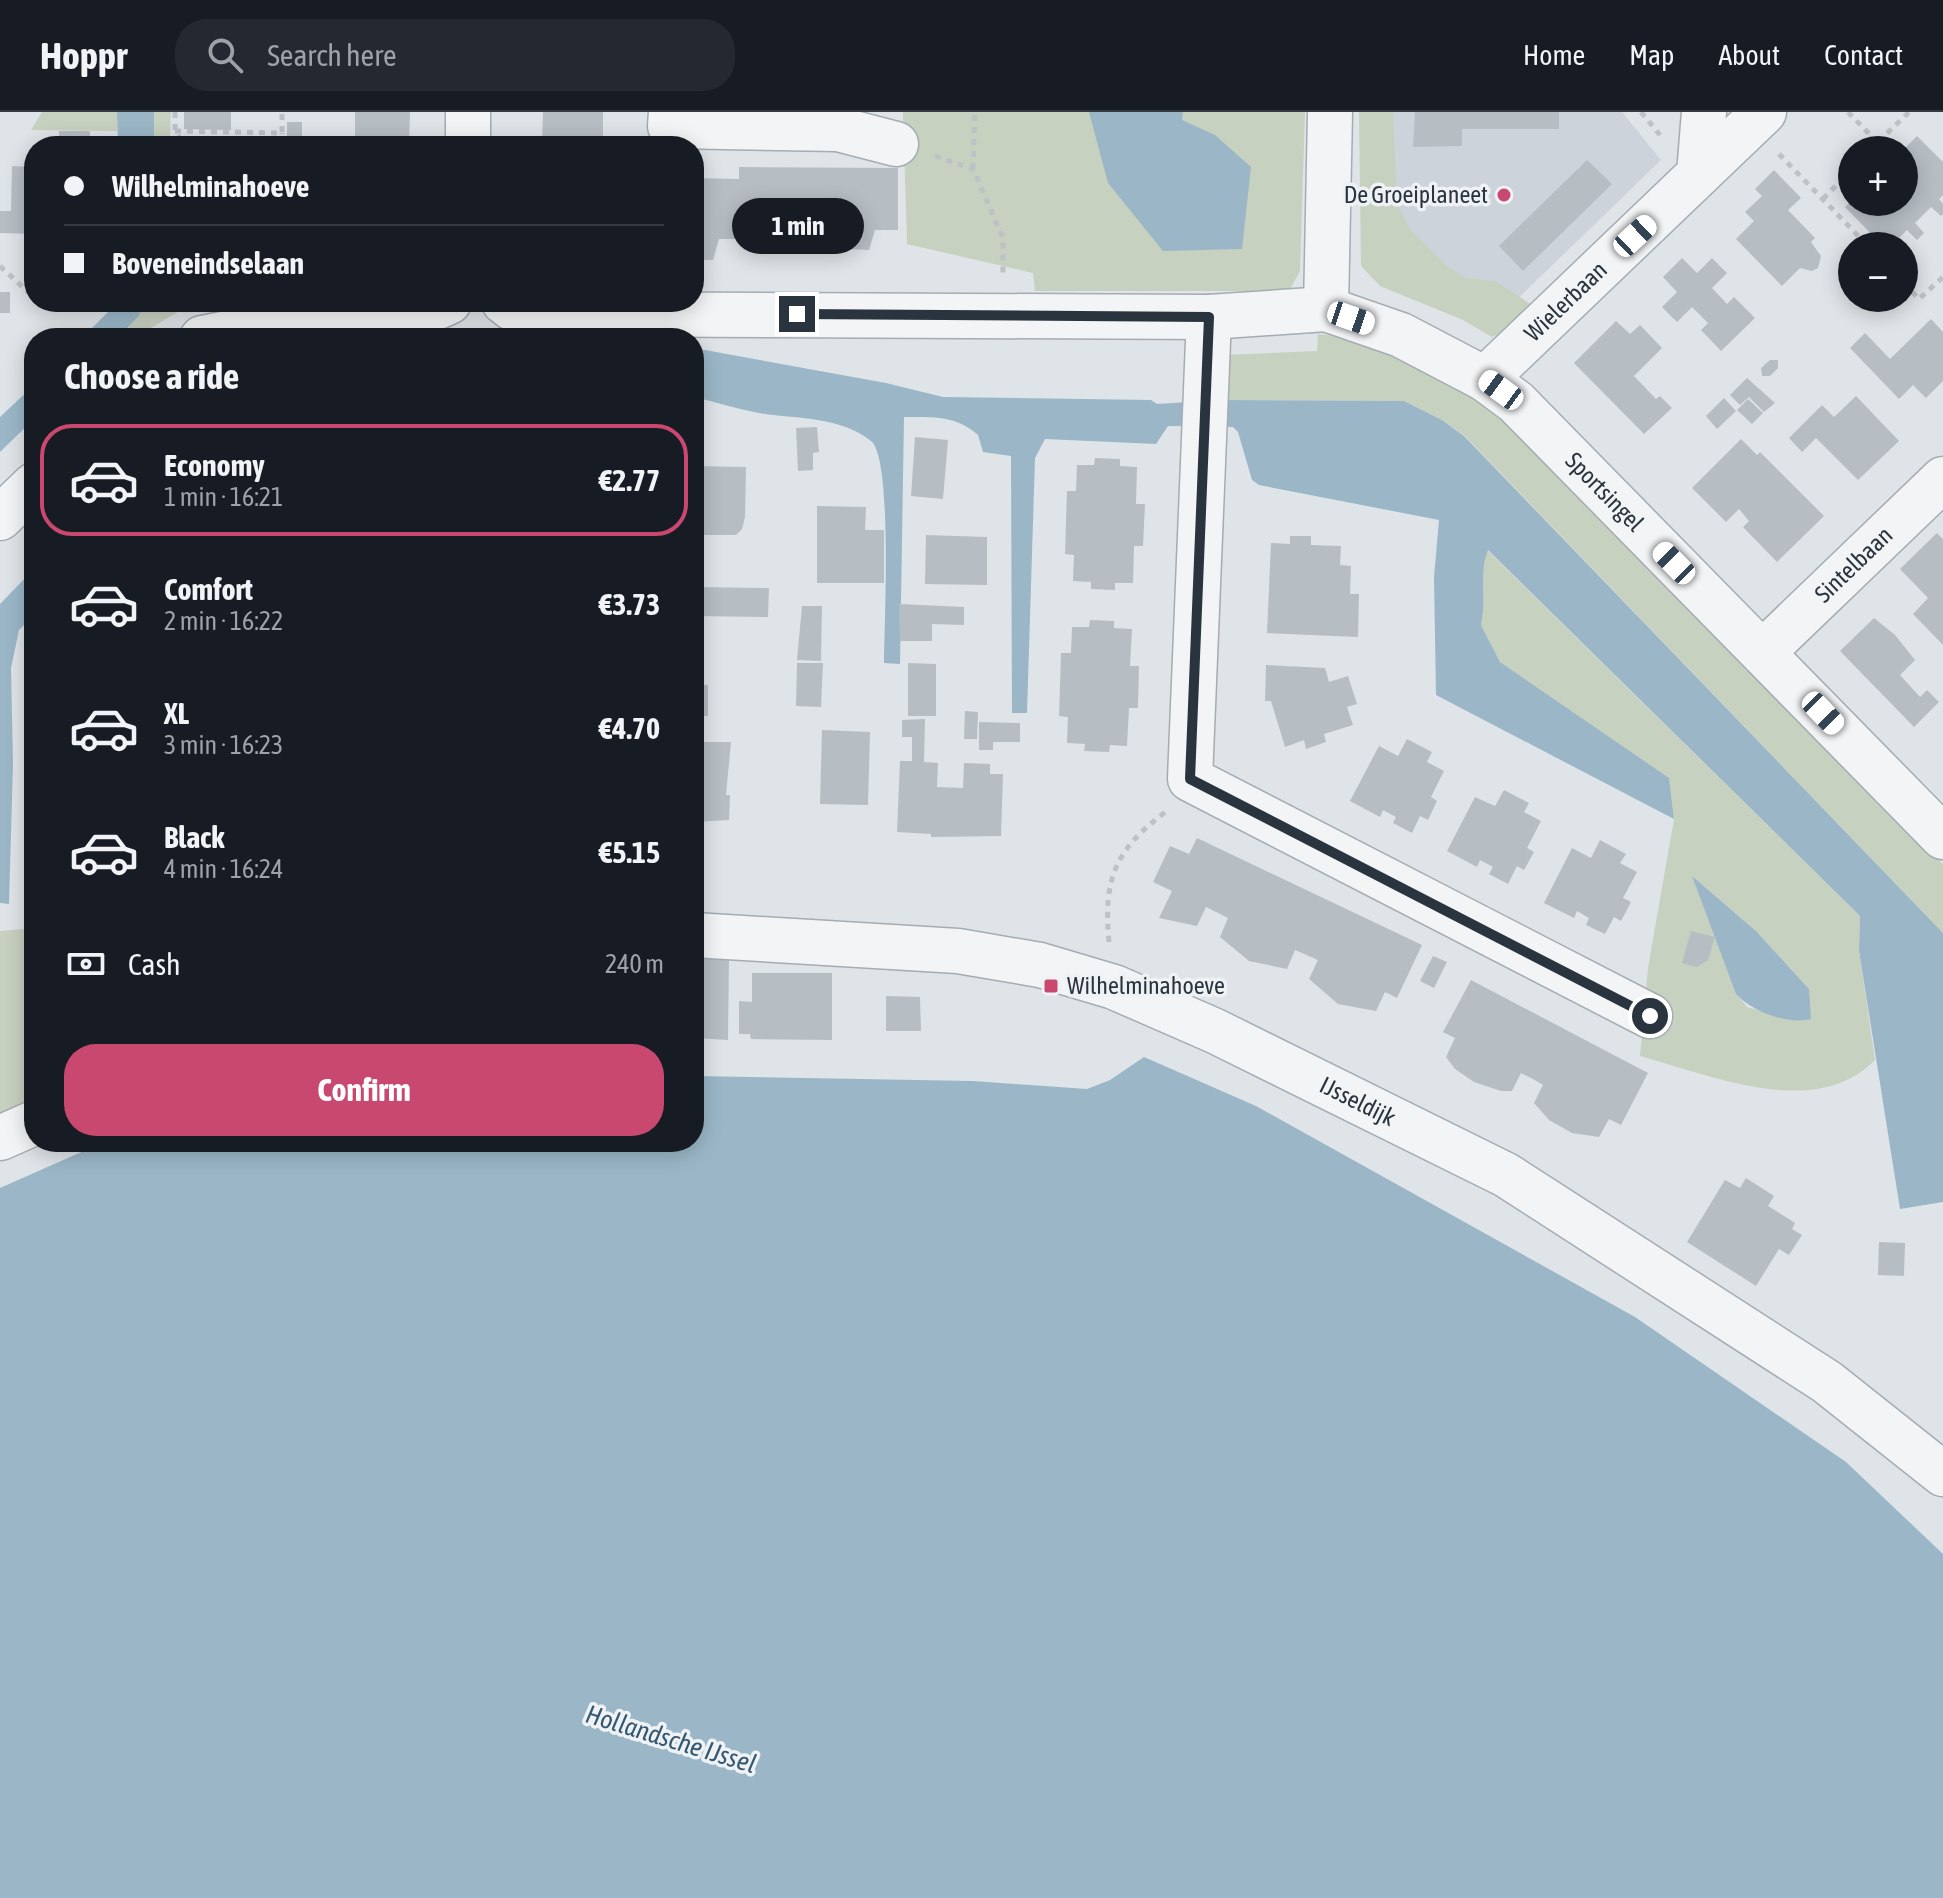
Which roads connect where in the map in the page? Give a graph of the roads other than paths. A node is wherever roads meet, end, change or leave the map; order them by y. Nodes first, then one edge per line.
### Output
1 (468, 112) edge
2 (671, 112) edge
3 (1330, 112) edge
4 (1704, 112) edge
5 (1757, 118) edge
6 (838, 120) edge
7 (468, 136) edge
8 (896, 144) dead end
9 (1699, 174) junction
10 (1326, 309) junction
11 (427, 312) edge
12 (535, 312) edge
13 (1209, 317) junction
14 (253, 328) edge
15 (1485, 379) junction
16 (1943, 479) edge
17 (24, 495) edge
18 (0, 518) edge
19 (1763, 652) junction
20 (1943, 837) edge
21 (704, 936) edge
22 (1650, 1016) dead end
23 (24, 1127) edge
24 (0, 1138) edge
25 (1943, 1474) edge

1 - 7 street
2 - 6 street
3 - 10 street
4 - 9 street
5 - 9 street, Wielerbaan
6 - 8 street
9 - 15 street, Wielerbaan
10 - 13 street, Sportsingel
10 - 15 street, Sportsingel
11 - 14 street
12 - 13 street, Sportsingel
13 - 22 street
15 - 19 street, Sportsingel
16 - 19 street, Sintelbaan
17 - 18 street
19 - 20 street, Sportsingel
21 - 25 street, IJsseldijk
23 - 24 street

